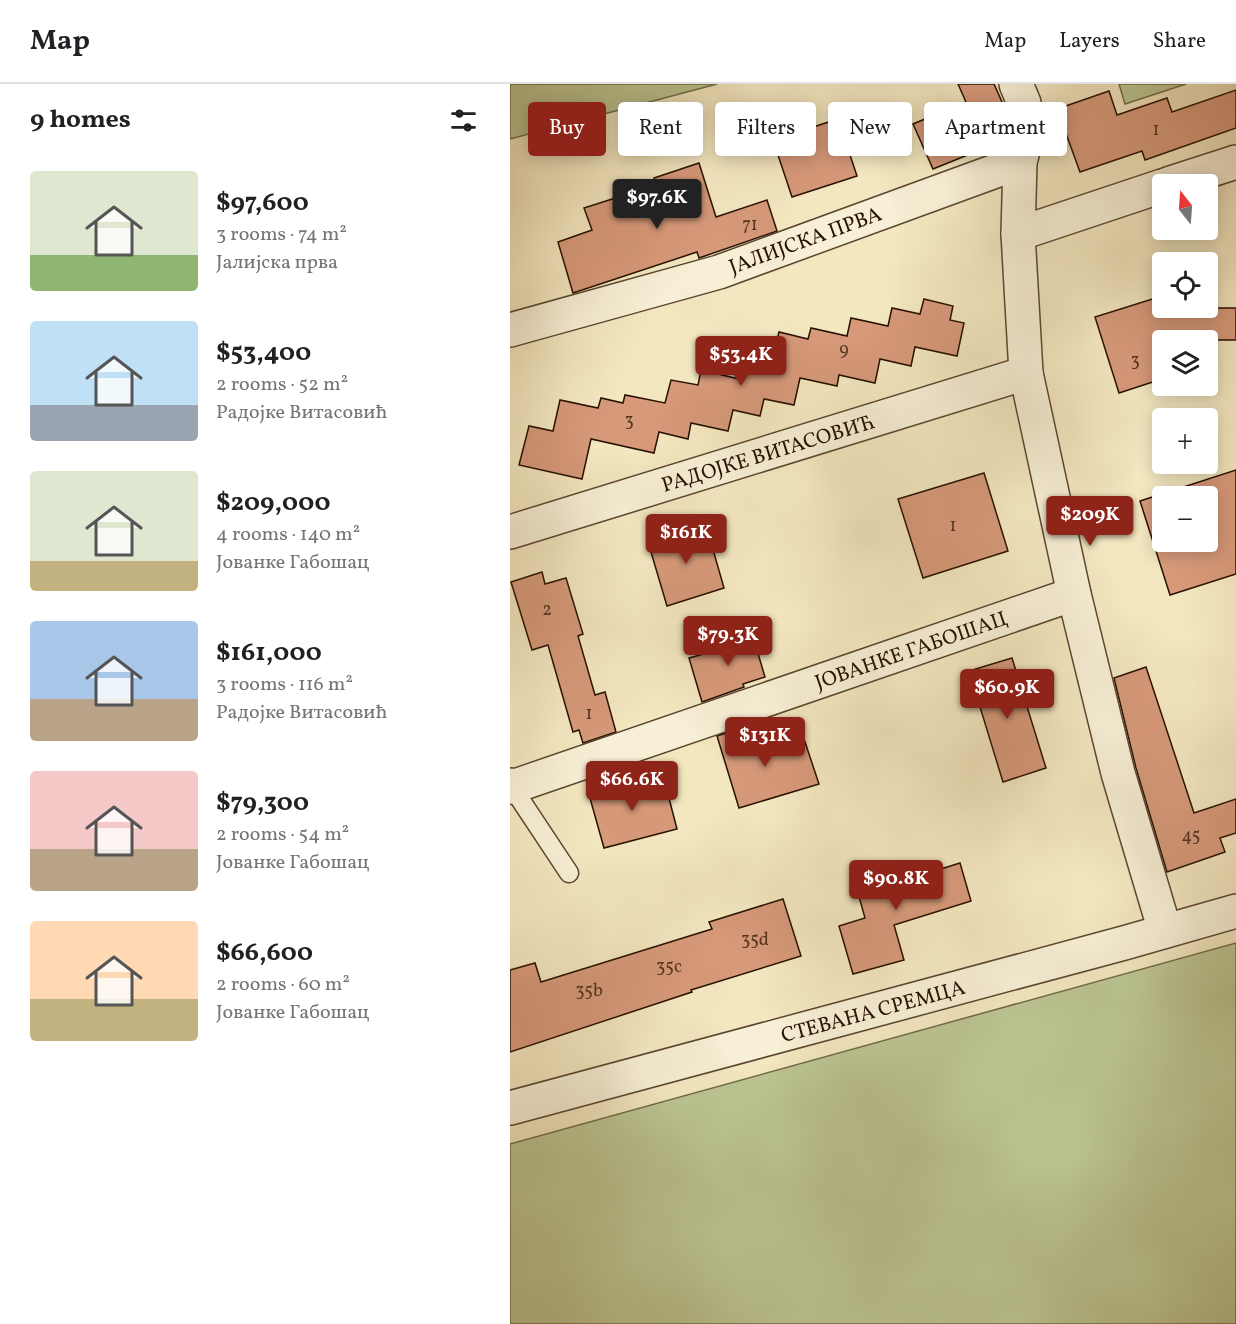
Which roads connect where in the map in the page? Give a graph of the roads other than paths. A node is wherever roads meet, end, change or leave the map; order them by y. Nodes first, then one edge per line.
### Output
1 (1017, 84) edge
2 (1020, 162) junction
3 (1236, 162) edge
4 (1199, 174) edge
5 (1152, 189) edge
6 (1018, 234) junction
7 (510, 330) edge
8 (1026, 373) junction
9 (512, 527) edge
10 (1074, 594) junction
11 (511, 786) edge
12 (569, 873) dead end
13 (1236, 911) edge
14 (1165, 931) junction
15 (510, 1108) edge

1 - 2 street
2 - 6 street
2 - 7 street, ЈАЛИЈСКА ПРВА
3 - 4 street
5 - 6 street
6 - 8 street
8 - 9 street, РАДОЈКЕ ВИТАСОВИЋ
8 - 10 street
10 - 11 street, ЈОВАНКЕ ГАБОШАЦ
10 - 14 street
11 - 12 lane
13 - 14 street, СТЕВАНА СРЕМЦА
14 - 15 street, СТЕВАНА СРЕМЦА

